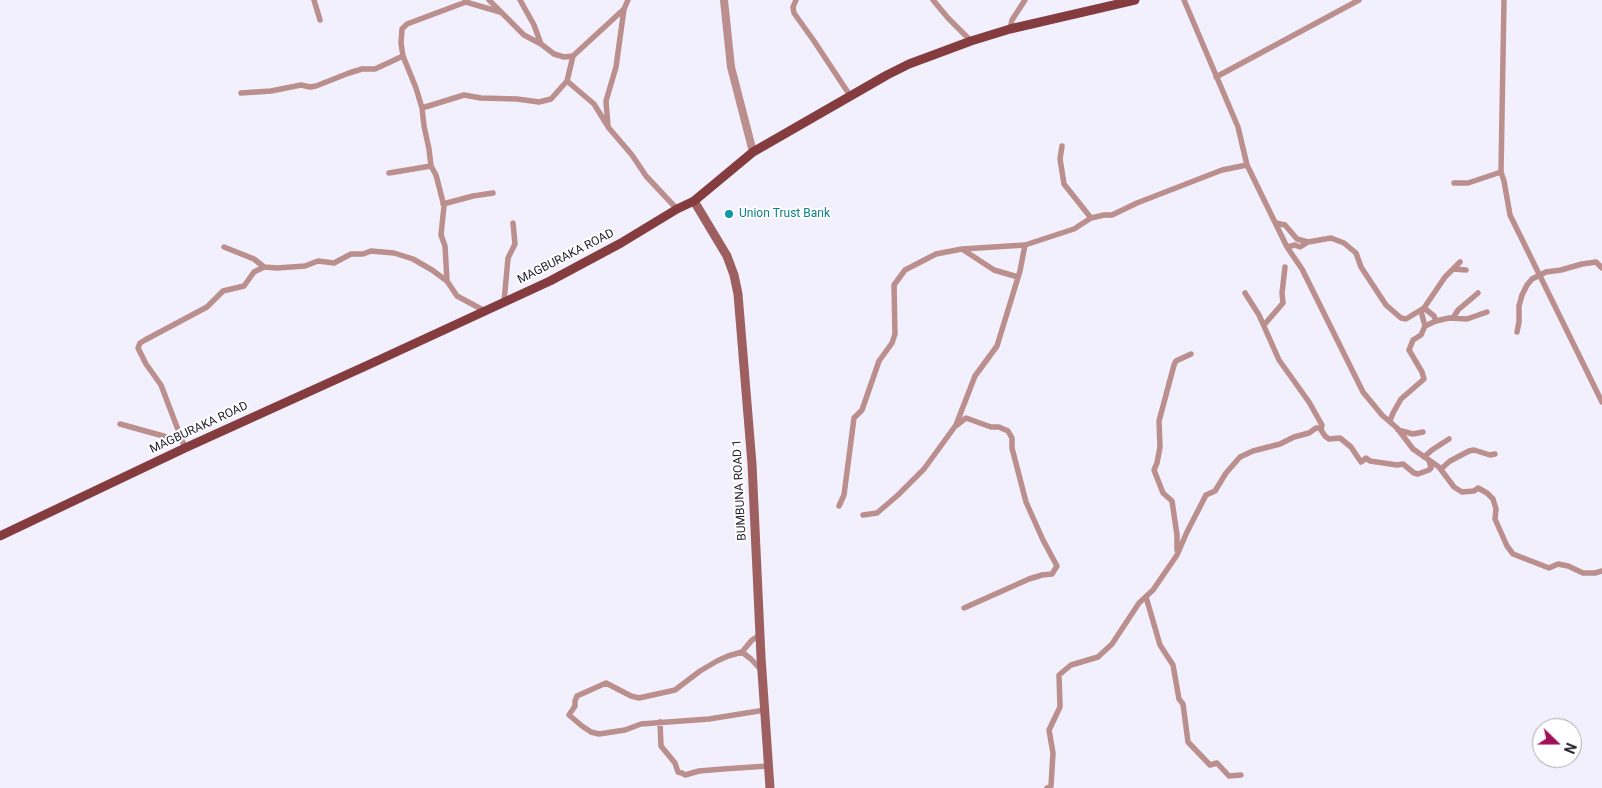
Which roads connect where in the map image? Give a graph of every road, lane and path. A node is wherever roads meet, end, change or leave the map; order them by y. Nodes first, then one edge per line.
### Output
1 (314, 0) edge
2 (489, 0) edge
3 (520, 0) edge
4 (628, 0) edge
5 (724, 0) edge
6 (796, 0) edge
7 (933, 0) edge
8 (1025, 0) edge
9 (1135, 0) edge
10 (1184, 0) edge
11 (1359, 0) edge
12 (1504, 0) edge
13 (624, 9) junction
14 (500, 12) junction
15 (320, 20) dead end
16 (1010, 30) junction
17 (971, 40) junction
18 (541, 44) junction
19 (403, 56) junction
20 (573, 56) junction
21 (1216, 77) junction
22 (567, 81) junction
23 (241, 93) dead end
24 (851, 97) junction
25 (422, 108) junction
26 (608, 127) junction
27 (1062, 146) dead end
28 (753, 152) junction
29 (1247, 165) junction
30 (431, 166) junction
31 (1501, 172) junction
32 (389, 173) dead end
33 (1454, 183) dead end
34 (493, 193) dead end
35 (694, 201) junction
36 (443, 204) junction
37 (677, 209) junction
38 (1091, 218) junction
39 (513, 223) dead end
40 (1276, 223) junction
41 (1308, 242) junction
42 (1025, 245) junction
43 (224, 247) dead end
44 (1287, 247) junction
45 (962, 249) junction
46 (1460, 262) dead end
47 (264, 267) junction
48 (1285, 267) dead end
49 (1602, 268) edge
50 (1454, 269) junction
51 (1466, 270) dead end
52 (1539, 275) junction
53 (1018, 277) junction
54 (447, 281) junction
55 (1245, 293) dead end
56 (1478, 293) dead end
57 (504, 302) junction
58 (1424, 308) junction
59 (485, 311) junction
60 (1487, 312) dead end
61 (1453, 318) junction
62 (1436, 321) junction
63 (1264, 325) junction
64 (1425, 326) junction
65 (1517, 332) dead end
66 (1191, 354) dead end
67 (1602, 402) edge
68 (964, 405) junction
69 (966, 418) junction
70 (1390, 421) junction
71 (120, 424) dead end
72 (956, 425) junction
73 (1321, 428) junction
74 (1398, 430) junction
75 (1423, 432) dead end
76 (181, 439) junction
77 (1449, 439) dead end
78 (185, 448) junction
79 (1495, 454) dead end
80 (1427, 459) junction
81 (1441, 469) junction
82 (839, 506) dead end
83 (863, 515) dead end
84 (0, 536) edge
85 (1177, 555) junction
86 (1602, 571) edge
87 (1146, 597) junction
88 (964, 608) dead end
89 (760, 635) junction
90 (742, 652) junction
91 (762, 671) junction
92 (765, 710) junction
93 (660, 722) junction
94 (768, 766) junction
95 (1241, 775) dead end
96 (770, 788) edge
97 (1047, 788) edge

1 - 15 street
2 - 14 street
3 - 18 street
4 - 13 street
5 - 28 street
6 - 24 street
7 - 17 street
8 - 16 street
9 - 16 main road, MAGBURAKA ROAD
10 - 21 street
11 - 21 street
12 - 31 street
13 - 20 street
13 - 26 street
14 - 18 street
14 - 19 street
16 - 17 main road, MAGBURAKA ROAD
17 - 24 main road, MAGBURAKA ROAD
18 - 20 street
19 - 23 street
19 - 25 street
20 - 22 street
21 - 29 street
22 - 25 street
22 - 26 street
24 - 28 main road, MAGBURAKA ROAD
25 - 30 street
26 - 37 street
27 - 38 street
28 - 35 main road, MAGBURAKA ROAD
29 - 38 street
29 - 40 street
30 - 32 street
30 - 36 street
31 - 33 street
31 - 52 street
34 - 36 street
35 - 37 main road, MAGBURAKA ROAD
35 - 89 main road, BUMBUNA ROAD 1
36 - 54 street
37 - 57 main road, MAGBURAKA ROAD
38 - 42 street
39 - 57 street
40 - 41 street
40 - 44 street
41 - 44 street
41 - 58 street
42 - 45 street
42 - 53 street
43 - 47 street
44 - 70 street
45 - 53 street
45 - 82 street
46 - 50 street
47 - 54 street
47 - 76 street
48 - 63 street
49 - 52 street
50 - 51 street
50 - 58 street
52 - 65 street
52 - 67 street
53 - 68 street
54 - 59 street
55 - 63 street
56 - 61 street
57 - 59 main road, MAGBURAKA ROAD
58 - 62 street
58 - 64 street
59 - 78 main road, MAGBURAKA ROAD
60 - 61 street
61 - 62 street
62 - 64 street
63 - 73 street
64 - 70 street
66 - 85 street
68 - 69 street
68 - 72 street
69 - 72 street
69 - 88 street
70 - 74 street
71 - 76 street
72 - 83 street
73 - 80 street
73 - 85 street
74 - 75 street
74 - 80 street
76 - 78 street
77 - 80 street
78 - 84 main road, MAGBURAKA ROAD
79 - 81 street
80 - 81 street
81 - 86 street
85 - 87 street
87 - 95 street
87 - 97 street
89 - 90 street
89 - 91 main road, BUMBUNA ROAD 1
90 - 91 street
90 - 93 street
91 - 92 main road, BUMBUNA ROAD 1
92 - 93 street
92 - 94 main road, BUMBUNA ROAD 1
93 - 94 street
94 - 96 main road, BUMBUNA ROAD 1

